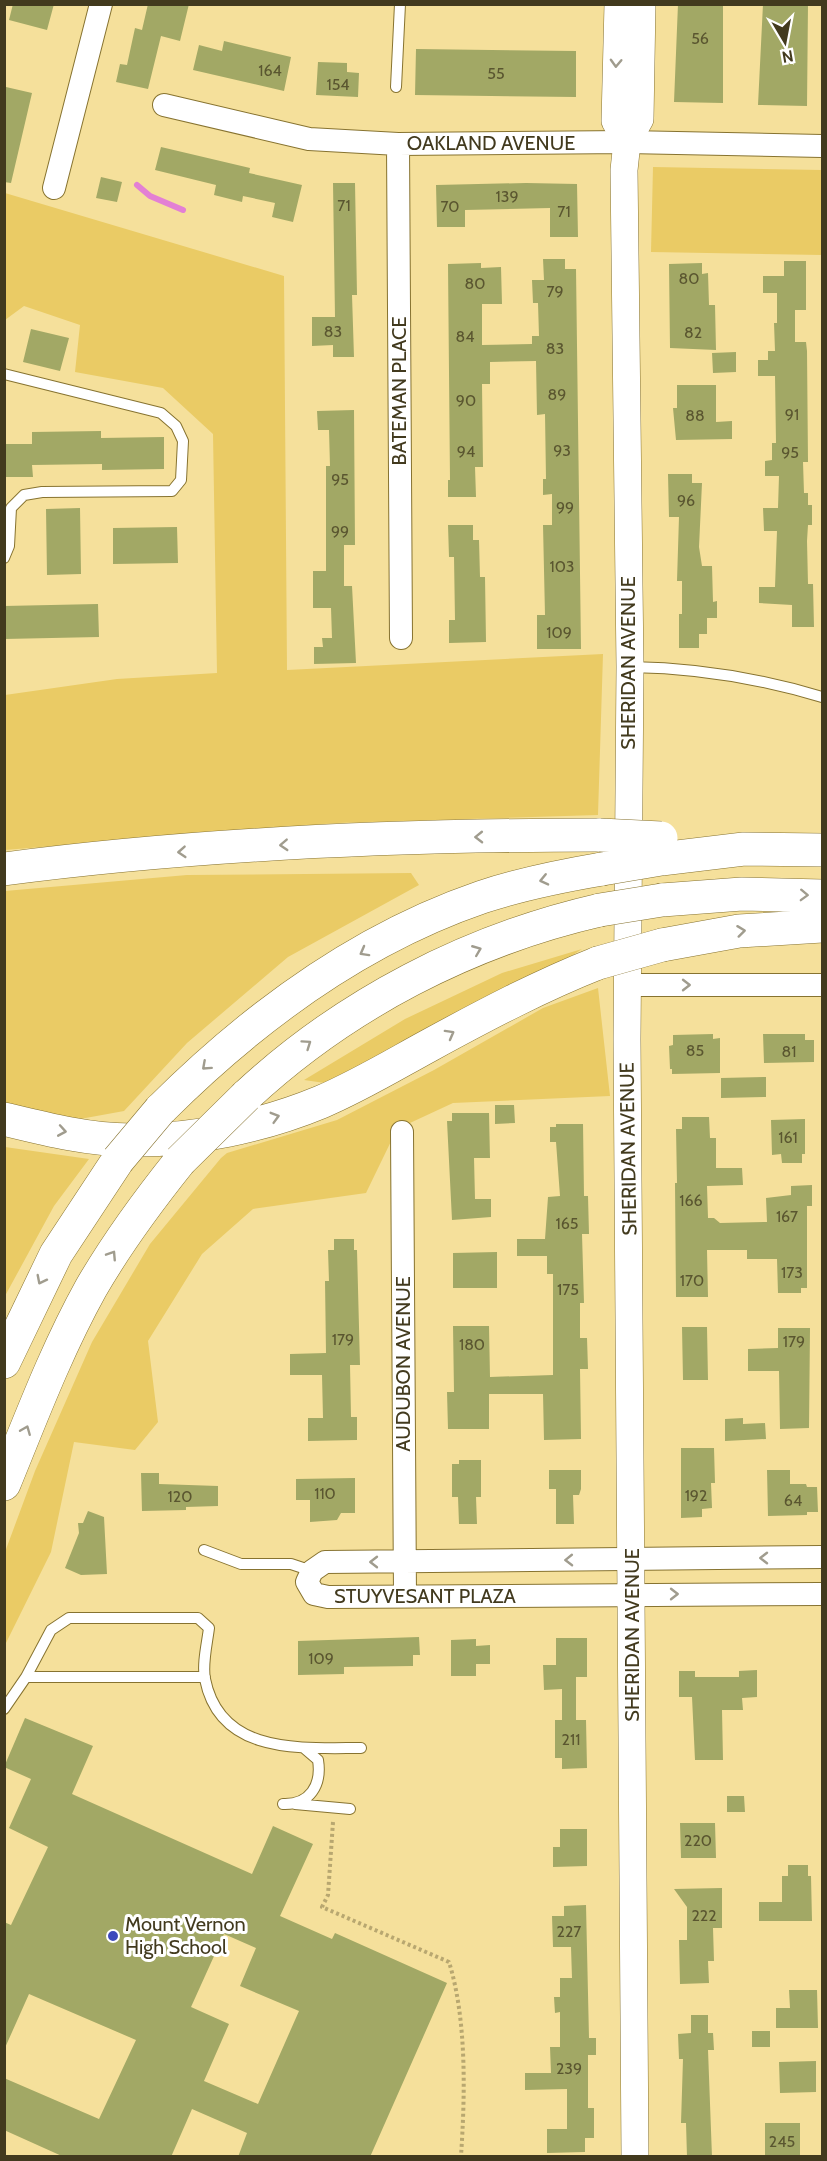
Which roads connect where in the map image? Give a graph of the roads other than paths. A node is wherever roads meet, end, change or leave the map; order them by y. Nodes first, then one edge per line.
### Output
1 (100, 4) edge
2 (400, 4) edge
3 (618, 4) edge
4 (642, 4) edge
5 (396, 87) dead end
6 (164, 105) dead end
7 (627, 142) junction
8 (398, 144) junction
9 (822, 146) edge
10 (54, 188) dead end
11 (4, 374) edge
12 (4, 558) edge
13 (401, 638) dead end
14 (630, 667) junction
15 (822, 697) edge
16 (661, 849) junction
17 (822, 850) edge
18 (4, 869) edge
19 (822, 896) edge
20 (822, 926) edge
21 (628, 985) junction
22 (822, 985) edge
23 (4, 1119) edge
24 (402, 1132) dead end
25 (4, 1362) edge
26 (4, 1484) edge
27 (204, 1550) dead end
28 (822, 1557) edge
29 (632, 1559) junction
30 (405, 1562) junction
31 (312, 1571) junction
32 (632, 1594) junction
33 (822, 1594) edge
34 (405, 1596) junction
35 (26, 1677) junction
36 (205, 1677) junction
37 (4, 1709) edge
38 (304, 1748) junction
39 (361, 1748) dead end
40 (283, 1804) dead end
41 (295, 1804) junction
42 (350, 1809) road end
43 (635, 2157) edge

1 - 10 street
2 - 5 lane
3 -> 7 street, SHERIDAN AVENUE
4 - 7 street, SHERIDAN AVENUE
6 - 8 street, OAKLAND AVENUE
7 - 8 street, OAKLAND AVENUE
7 - 9 street, OAKLAND AVENUE
7 - 14 street, SHERIDAN AVENUE
8 - 13 street, BATEMAN PLACE
11 - 12 lane
14 - 15 lane
14 - 21 street, SHERIDAN AVENUE
16 - 17 highway
16 -> 18 highway, bridge
16 -> 25 highway, bridge
26 -> 19 highway, bridge
23 -> 20 highway, bridge
21 -> 22 street
21 - 29 street, SHERIDAN AVENUE
24 - 30 street, AUDUBON AVENUE
27 - 31 lane
28 -> 29 street, STUYVESANT PLAZA
29 -> 30 street, STUYVESANT PLAZA
29 - 32 street, SHERIDAN AVENUE
30 -> 31 street, STUYVESANT PLAZA
30 - 34 street, AUDUBON AVENUE
31 - 34 street, STUYVESANT PLAZA
32 -> 33 street, STUYVESANT PLAZA
32 - 34 street, STUYVESANT PLAZA
32 - 43 street, SHERIDAN AVENUE
35 - 36 lane
35 - 36 lane
35 - 37 lane
36 - 38 lane
38 - 39 lane
38 - 41 lane
40 - 41 lane
41 - 42 lane

